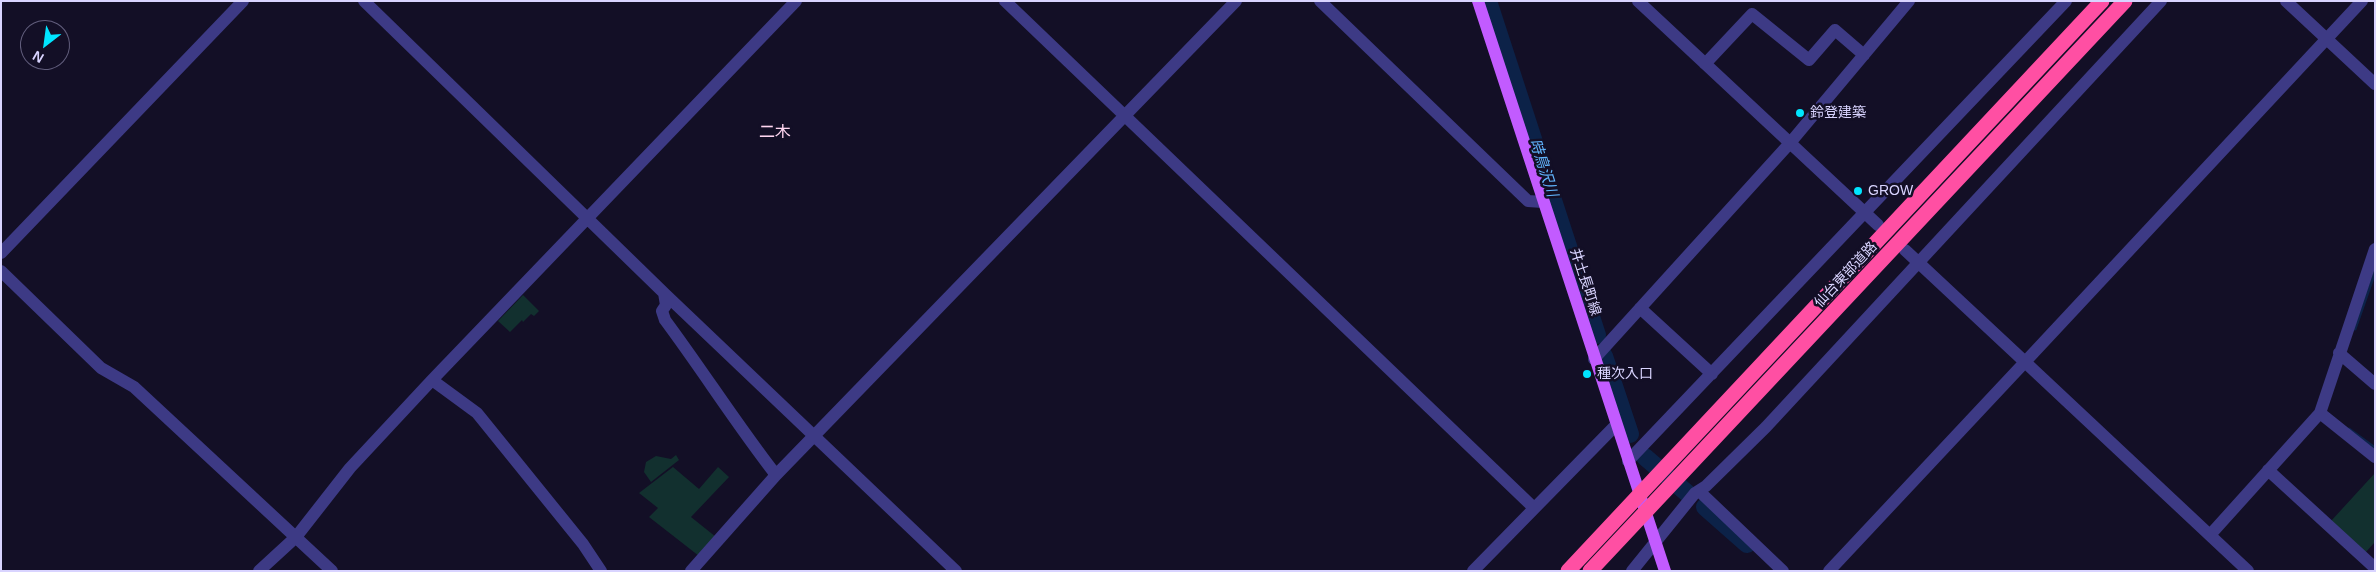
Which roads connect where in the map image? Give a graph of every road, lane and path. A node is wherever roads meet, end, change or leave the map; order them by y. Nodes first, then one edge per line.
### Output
1 (243, 1) edge
2 (364, 1) edge
3 (796, 1) edge
4 (1005, 1) edge
5 (1236, 1) edge
6 (1320, 1) edge
7 (1478, 1) edge
8 (1638, 1) edge
9 (1909, 1) edge
10 (2066, 1) edge
11 (2102, 1) edge
12 (2125, 1) edge
13 (2161, 1) edge
14 (2286, 1) edge
15 (2362, 1) edge
16 (2326, 39) junction
17 (1864, 55) junction
18 (1705, 64) junction
19 (2375, 84) edge
20 (1124, 116) junction
21 (1790, 143) junction
22 (1543, 202) junction
23 (1866, 212) junction
24 (587, 218) junction
25 (1878, 224) dead end
26 (2375, 249) edge
27 (1905, 250) dead end
28 (1, 253) edge
29 (1918, 262) junction
30 (1, 271) edge
31 (664, 293) junction
32 (1640, 308) junction
33 (2339, 353) junction
34 (1594, 358) junction
35 (2025, 362) junction
36 (1712, 374) junction
37 (432, 380) junction
38 (2375, 384) edge
39 (2320, 414) junction
40 (1616, 425) junction
41 (815, 435) junction
42 (2375, 457) edge
43 (1628, 461) junction
44 (2268, 470) junction
45 (776, 475) junction
46 (1699, 491) junction
47 (1533, 507) junction
48 (2210, 535) junction
49 (296, 537) junction
50 (1656, 542) junction
51 (2375, 568) edge
52 (259, 571) edge
53 (332, 571) edge
54 (601, 571) edge
55 (690, 571) edge
56 (956, 571) edge
57 (1473, 571) edge
58 (1568, 571) edge
59 (1590, 571) edge
60 (1632, 571) edge
61 (1665, 571) edge
62 (1783, 571) edge
63 (1829, 571) edge
64 (2248, 571) edge

1 - 28 street
2 - 24 street
3 - 24 street
4 - 20 street
5 - 20 street
6 - 22 street
7 - 22 main road, 井土長町線
8 - 18 street
9 - 17 street
10 - 23 street
11 - 58 highway, 仙台東部道路
12 - 59 highway, 仙台東部道路
13 - 29 street
14 - 16 street
15 - 16 street
16 - 19 street
16 - 35 street
17 - 18 street
17 - 21 street
18 - 21 street
20 - 41 street
20 - 47 street
21 - 23 street
21 - 32 street
22 - 34 main road, 井土長町線
23 - 25 street
23 - 36 street
24 - 31 street
24 - 37 street
26 - 33 street
27 - 29 street
29 - 35 street
29 - 46 street
30 - 49 street
31 - 41 street
31 - 45 street
32 - 34 street
32 - 36 street
33 - 38 street
33 - 39 street
34 - 40 main road, 井土長町線
35 - 48 street
35 - 63 street
36 - 43 street
37 - 49 street
37 - 54 street
39 - 42 street
39 - 44 street
40 - 43 main road, 井土長町線
40 - 47 street
41 - 45 street
41 - 56 street
43 - 50 main road, 井土長町線
44 - 48 street
44 - 51 street
45 - 55 street
46 - 50 street
46 - 62 street
47 - 57 street
48 - 64 street
49 - 52 street
49 - 53 street
50 - 60 street
50 - 61 main road, 井土長町線

